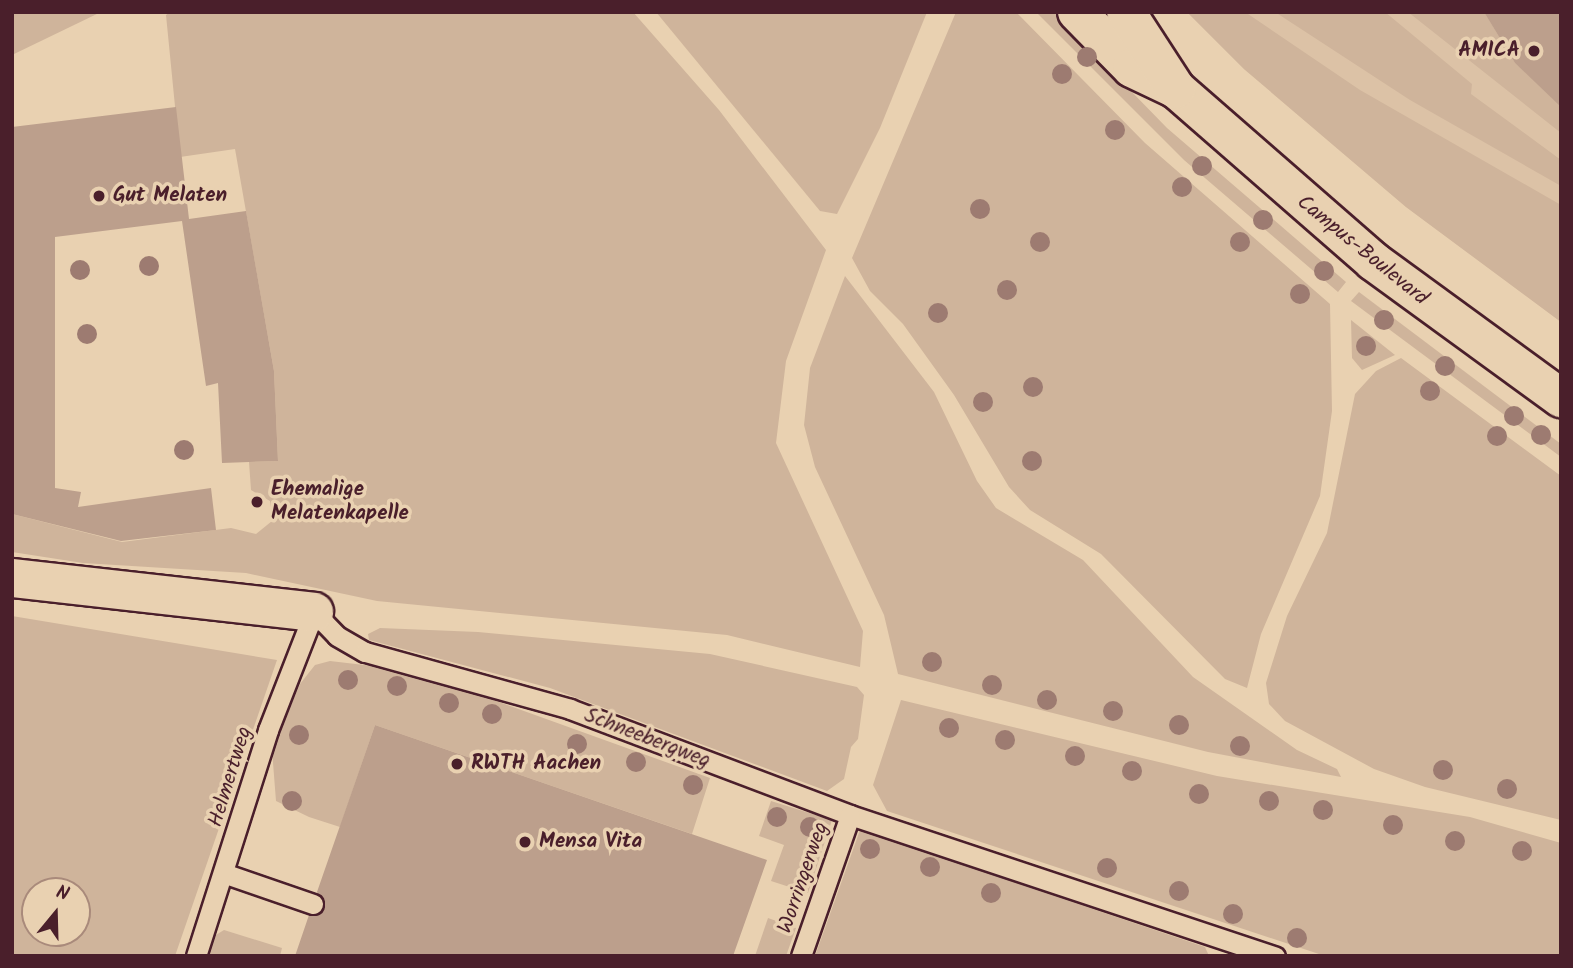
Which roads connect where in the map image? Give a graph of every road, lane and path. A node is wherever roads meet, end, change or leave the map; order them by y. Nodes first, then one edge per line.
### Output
1 (1077, 12) edge
2 (1126, 12) edge
3 (1176, 89) junction
4 (1561, 398) edge
5 (12, 578) edge
6 (314, 612) junction
7 (850, 816) junction
8 (226, 874) junction
9 (313, 904) dead end
10 (1247, 952) edge
11 (196, 956) edge
12 (801, 956) edge
13 (1275, 956) edge

1 - 3 street, Campus-Boulevard
2 - 3 street, Campus-Boulevard
3 - 4 street, Campus-Boulevard
5 - 6 street
6 - 7 lane, Schneebergweg
6 - 8 lane, Helmertweg
7 - 10 lane, Schneebergweg
7 - 12 lane, Worringerweg
8 - 9 lane
8 - 11 lane, Helmertweg
10 - 13 lane, Schneebergweg

